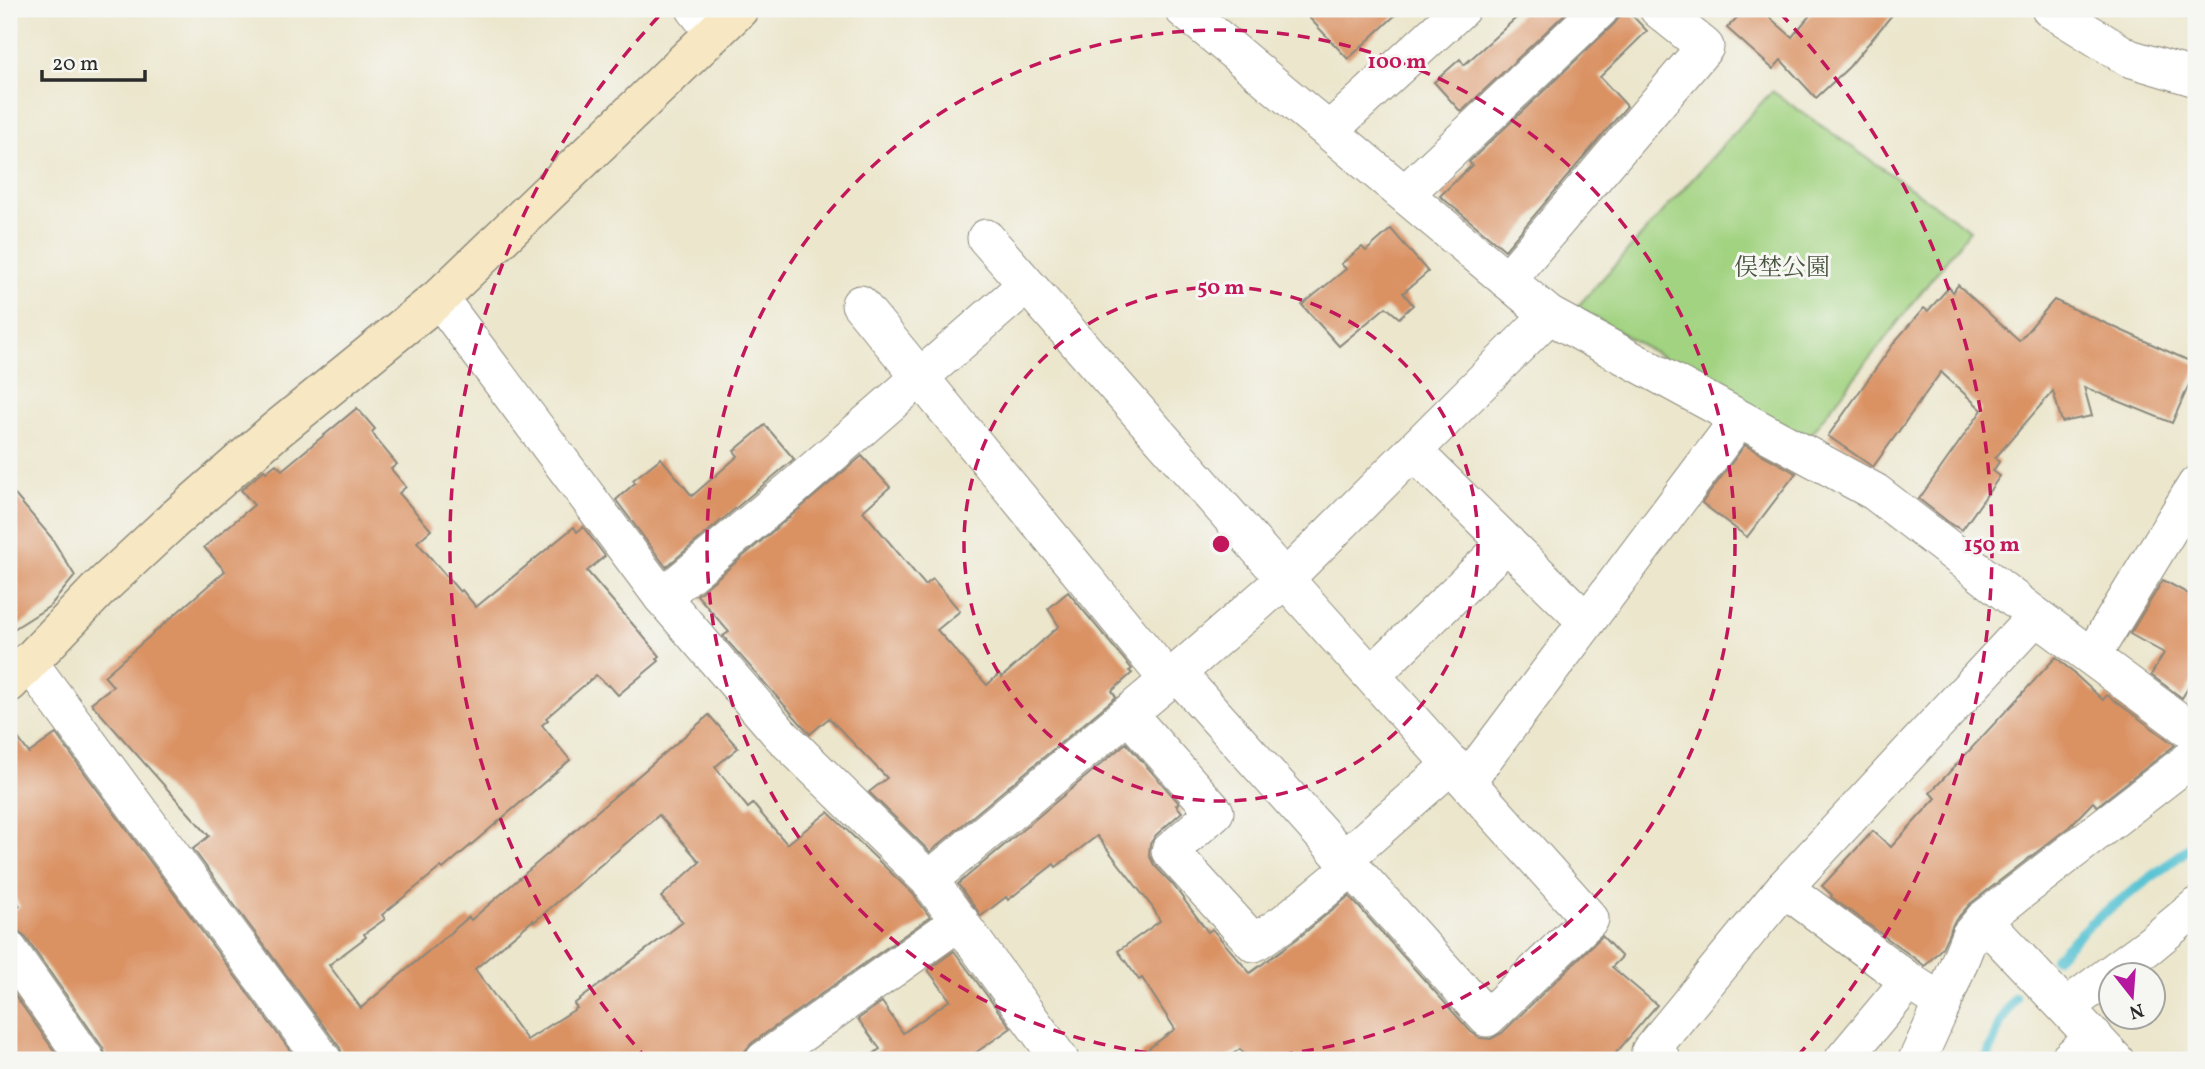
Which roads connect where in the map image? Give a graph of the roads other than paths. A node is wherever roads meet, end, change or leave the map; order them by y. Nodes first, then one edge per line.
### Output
1 (1182, 9) edge
2 (1461, 9) edge
3 (1600, 9) edge
4 (1658, 9) edge
5 (2050, 9) edge
6 (716, 17) edge
7 (2196, 78) edge
8 (1330, 130) junction
9 (1406, 194) junction
10 (986, 238) dead end
11 (1507, 280) junction
12 (1027, 285) junction
13 (439, 298) junction
14 (860, 304) dead end
15 (1549, 315) junction
16 (920, 378) junction
17 (1739, 419) junction
18 (1413, 451) junction
19 (2196, 485) edge
20 (1507, 543) junction
21 (1285, 579) junction
22 (662, 597) junction
23 (2036, 616) junction
24 (1586, 621) junction
25 (2092, 656) junction
26 (18, 672) edge
27 (1372, 675) junction
28 (1172, 676) junction
29 (1128, 714) junction
30 (2193, 730) edge
31 (1459, 772) junction
32 (1348, 863) junction
33 (929, 880) junction
34 (1784, 888) junction
35 (2196, 907) edge
36 (1983, 920) junction
37 (960, 921) junction
38 (9, 950) edge
39 (1909, 981) junction
40 (1943, 1003) junction
41 (2066, 1007) junction
42 (2092, 1052) edge
43 (1651, 1057) edge
44 (86, 1060) edge
45 (323, 1060) edge
46 (764, 1060) edge
47 (1060, 1060) edge
48 (1843, 1060) edge
49 (1917, 1060) edge

1 - 8 street
2 - 8 street
3 - 9 street
4 - 11 street
5 - 7 street
6 - 13 street
8 - 9 street
9 - 11 street
10 - 12 street
11 - 15 street
12 - 16 street
12 - 21 street
13 - 22 street
13 - 26 street
14 - 16 street
15 - 17 street
15 - 18 street
16 - 22 street
16 - 28 street
17 - 23 street
17 - 24 street
18 - 20 street
18 - 21 street
19 - 25 street
20 - 24 street
20 - 27 street
21 - 27 street
21 - 28 street
22 - 33 street
23 - 25 street
23 - 34 street
24 - 31 street
25 - 30 street
26 - 45 street
27 - 31 street
28 - 29 street
28 - 32 street
29 - 32 street
29 - 33 street
30 - 36 street
31 - 32 street
31 - 32 street
33 - 37 street
34 - 39 street
34 - 43 street
35 - 41 street
36 - 40 street
36 - 41 street
37 - 46 street
37 - 47 street
38 - 44 street
39 - 40 street
39 - 48 street
40 - 49 street
41 - 42 street

